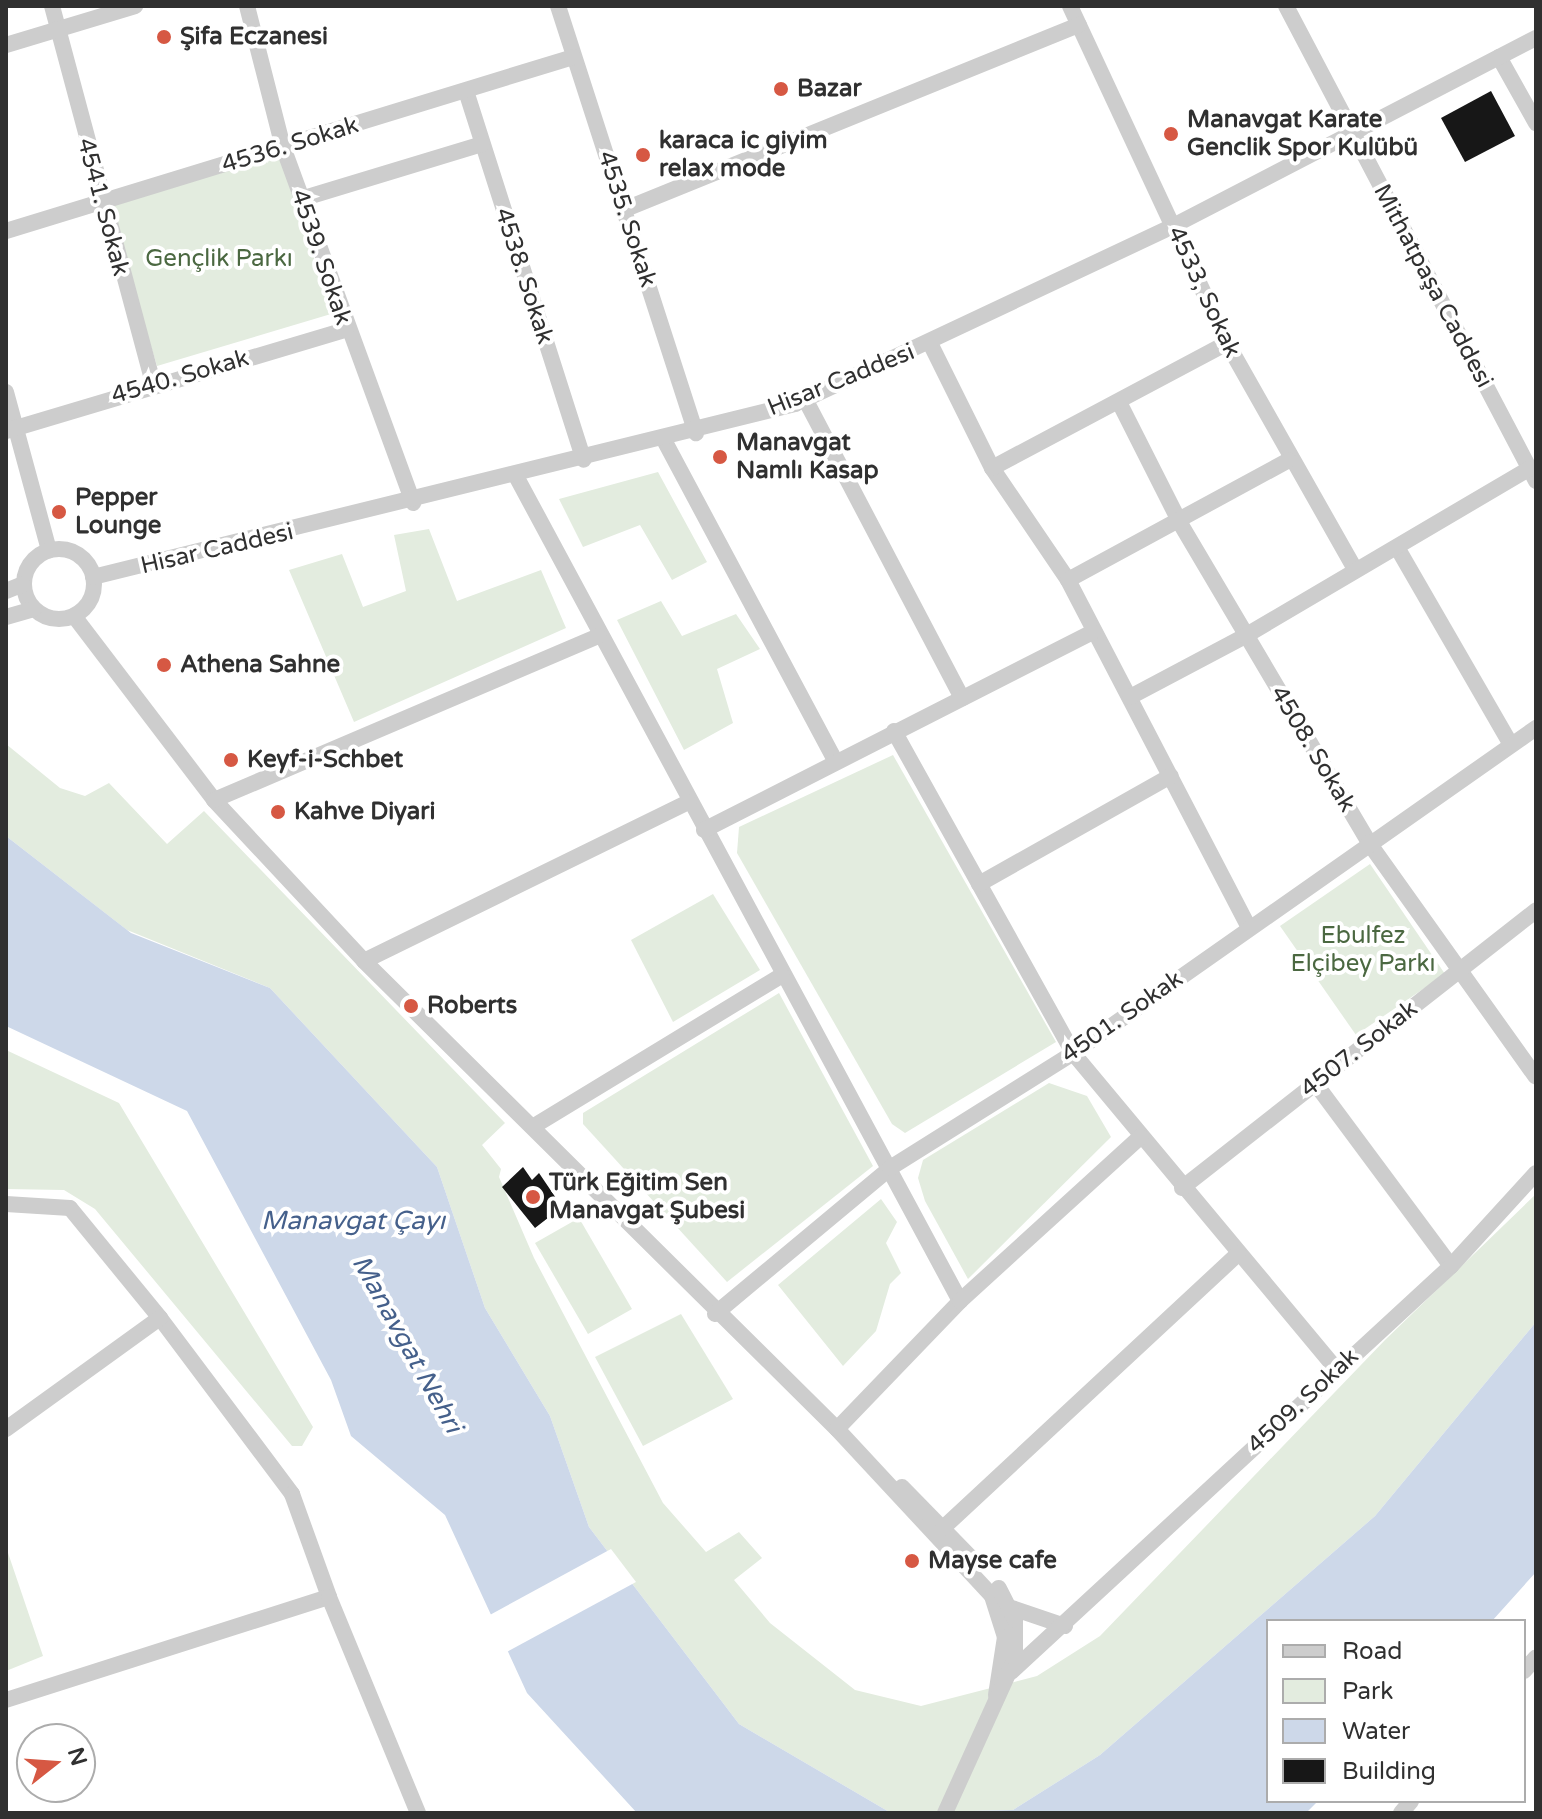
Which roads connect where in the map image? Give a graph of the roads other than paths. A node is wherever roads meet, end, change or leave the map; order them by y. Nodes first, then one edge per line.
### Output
1 (135, 6) edge
2 (247, 6) edge
3 (558, 6) edge
4 (1070, 6) edge
5 (1286, 6) edge
6 (55, 19) edge
7 (1079, 25) junction
8 (6, 34) edge
9 (1536, 38) edge
10 (6, 45) edge
11 (573, 57) junction
12 (1499, 57) junction
13 (466, 91) junction
14 (1536, 123) edge
15 (1354, 136) junction
16 (482, 144) junction
17 (283, 147) junction
18 (301, 199) junction
19 (101, 203) junction
20 (623, 210) junction
21 (1173, 226) junction
22 (6, 231) edge
23 (345, 330) junction
24 (930, 343) junction
25 (1227, 343) junction
26 (153, 384) junction
27 (6, 392) edge
28 (805, 399) junction
29 (1119, 402) junction
30 (11, 429) edge
31 (696, 433) junction
32 (664, 440) junction
33 (584, 460) junction
34 (1289, 460) junction
35 (992, 468) junction
36 (1533, 475) edge
37 (516, 476) junction
38 (413, 503) junction
39 (1180, 523) junction
40 (1398, 549) junction
41 (49, 550) junction
42 (1355, 569) junction
43 (93, 577) junction
44 (1068, 580) junction
45 (23, 584) junction
46 (6, 591) edge
47 (34, 609) junction
48 (74, 616) junction
49 (6, 617) edge
50 (1093, 632) junction
51 (598, 636) junction
52 (1245, 636) junction
53 (1130, 697) junction
54 (962, 698) junction
55 (1536, 728) edge
56 (894, 731) junction
57 (1511, 745) junction
58 (836, 762) junction
59 (1171, 776) junction
60 (214, 800) junction
61 (688, 802) junction
62 (704, 830) junction
63 (1369, 843) junction
64 (979, 884) junction
65 (1536, 910) edge
66 (1249, 927) junction
67 (364, 961) junction
68 (1458, 971) junction
69 (782, 975) junction
70 (1073, 1053) junction
71 (1536, 1077) edge
72 (1315, 1083) junction
73 (534, 1126) junction
74 (1140, 1137) junction
75 (890, 1168) junction
76 (1536, 1173) edge
77 (1182, 1188) junction
78 (6, 1204) edge
79 (1238, 1254) junction
80 (1451, 1266) junction
81 (960, 1301) junction
82 (715, 1314) junction
83 (160, 1318) junction
84 (1336, 1369) junction
85 (6, 1429) edge
86 (837, 1429) junction
87 (871, 1464) junction
88 (943, 1528) junction
89 (329, 1597) junction
90 (1012, 1608) junction
91 (1065, 1626) junction
92 (1011, 1672) junction
93 (996, 1695) junction
94 (6, 1700) edge
95 (418, 1813) edge
96 (945, 1813) edge

1 - 6 street
2 - 17 street, 4539. Sokak
3 - 11 street, 4535. Sokak
4 - 7 street, 4533, Sokak
5 - 15 street, Mithatpaşa Caddesi
6 - 8 street
6 - 10 street
6 - 19 street, 4541. Sokak
7 - 20 street
7 - 21 street, 4533, Sokak
9 - 12 street, Hisar Caddesi
11 - 13 street, 4536. Sokak
11 - 20 street, 4535. Sokak
12 - 14 street
12 - 15 street, Hisar Caddesi
13 - 16 street, 4538. Sokak
13 - 17 street, 4536. Sokak
15 - 21 street, Hisar Caddesi
15 - 36 street, Mithatpaşa Caddesi
16 - 18 street
16 - 33 street, 4538. Sokak
17 - 18 street, 4539. Sokak
17 - 19 street, 4536. Sokak
18 - 23 street, 4539. Sokak
19 - 22 street, 4536. Sokak
19 - 26 street, 4541. Sokak
20 - 31 street, 4535. Sokak
21 - 24 street, Hisar Caddesi
21 - 25 street, 4533, Sokak
23 - 26 street, 4540. Sokak
23 - 38 street, 4539. Sokak
24 - 28 street, Hisar Caddesi
24 - 35 street
25 - 29 street
25 - 34 street, 4533, Sokak
26 - 30 street, 4540. Sokak
27 - 30 street
28 - 31 street, Hisar Caddesi
28 - 54 street
29 - 35 street
29 - 39 street, 4508. Sokak
30 - 41 street
31 - 32 street, Hisar Caddesi
32 - 33 street, Hisar Caddesi
32 - 58 street
33 - 37 street, Hisar Caddesi
34 - 39 street
34 - 42 street, 4533, Sokak
35 - 44 street
36 - 40 street
37 - 38 street, Hisar Caddesi
37 - 51 street
38 - 43 street, Hisar Caddesi
39 - 44 street
39 - 52 street, 4508. Sokak
40 - 42 street
40 - 57 street
41 - 43 street
41 - 45 street
42 - 52 street
43 - 48 street
44 - 50 street
45 - 46 street
45 - 47 street
47 - 48 street
47 - 49 street
48 - 60 street
50 - 53 street
50 - 54 street
51 - 60 street
51 - 61 street
52 - 53 street
52 - 63 street, 4508. Sokak
53 - 59 street
54 - 56 street
55 - 57 street, 4501. Sokak
56 - 58 street
56 - 64 street
57 - 63 street, 4501. Sokak
58 - 62 street
59 - 64 street
59 - 66 street
60 - 67 street
61 - 62 street
61 - 67 street
62 - 69 street
63 - 66 street, 4501. Sokak
63 - 68 street, 4508. Sokak
64 - 70 street
65 - 68 street, 4507. Sokak
66 - 70 street, 4501. Sokak
67 - 73 street
68 - 71 street, 4508. Sokak
68 - 72 street, 4507. Sokak
69 - 73 street
69 - 75 street
70 - 74 street
70 - 75 street, 4501. Sokak
72 - 77 street, 4507. Sokak
72 - 80 street
73 - 82 street
74 - 77 street
74 - 81 street
75 - 81 street
75 - 82 street, 4501. Sokak
76 - 80 street, 4509. Sokak
77 - 79 street
78 - 83 street
79 - 84 street
79 - 88 street
80 - 84 street, 4509. Sokak
81 - 86 street
82 - 86 street
83 - 85 street
83 - 89 street
84 - 91 street, 4509. Sokak
86 - 87 street
87 - 88 street
87 - 93 street
88 - 90 street
89 - 94 street
89 - 95 street
90 - 91 street
90 - 92 street
91 - 92 street, 4509. Sokak
92 - 93 street, 4509. Sokak
93 - 96 street

